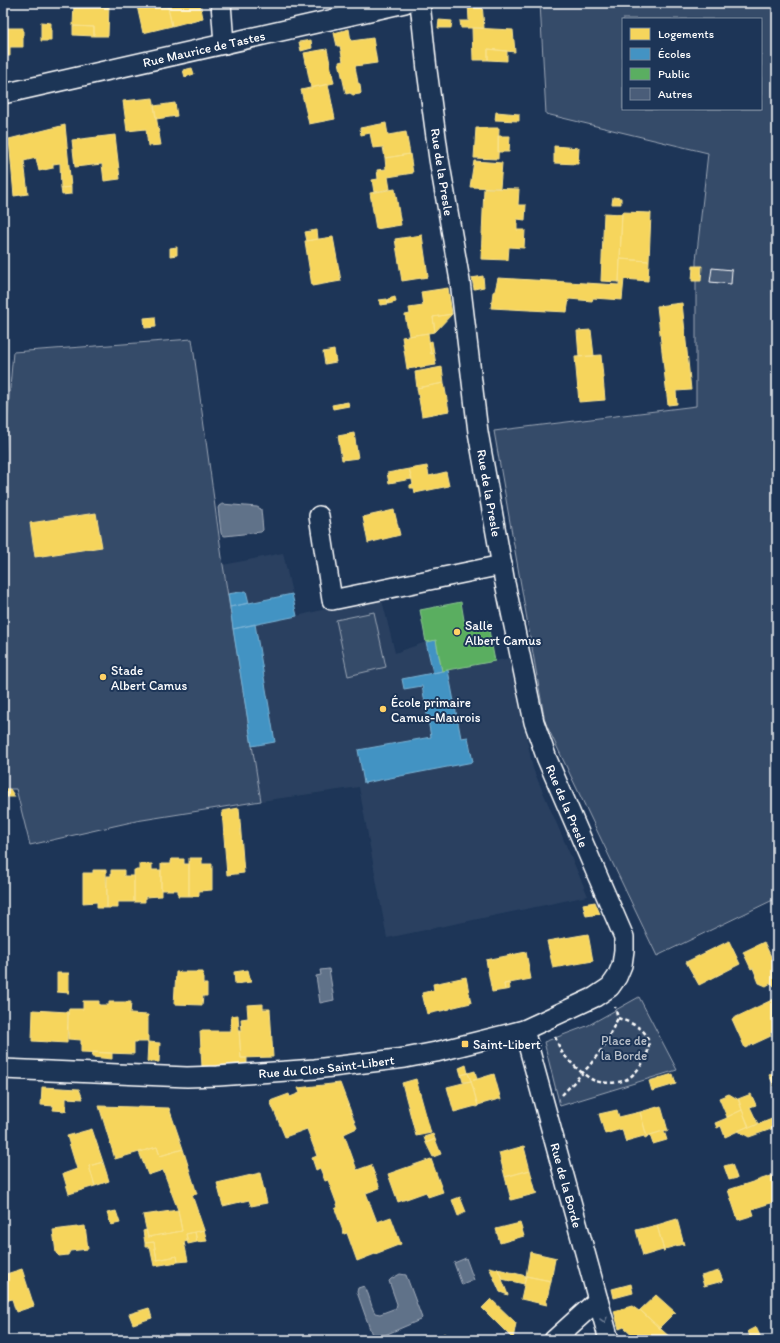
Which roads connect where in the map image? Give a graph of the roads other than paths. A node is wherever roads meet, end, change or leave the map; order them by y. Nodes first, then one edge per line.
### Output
1 (221, 3) edge
2 (405, 3) edge
3 (420, 3) edge
4 (224, 44) junction
5 (3, 94) edge
6 (319, 516) dead end
7 (502, 565) junction
8 (622, 965) joint
9 (524, 1030) junction
10 (3, 1069) edge
11 (598, 1300) junction
12 (554, 1340) edge
13 (609, 1340) edge

1 - 4 street
2 - 4 street, Rue Maurice de Tastes
3 - 7 street, Rue de la Presle
4 - 5 street, Rue Maurice de Tastes
6 - 7 street
7 - 8 street, Rue de la Presle
8 - 9 street, Rue du Clos Saint-Libert
9 - 10 street, Rue du Clos Saint-Libert
9 - 11 street, Rue de la Borde
11 - 12 street
11 -> 13 street, Rue de la Borde

